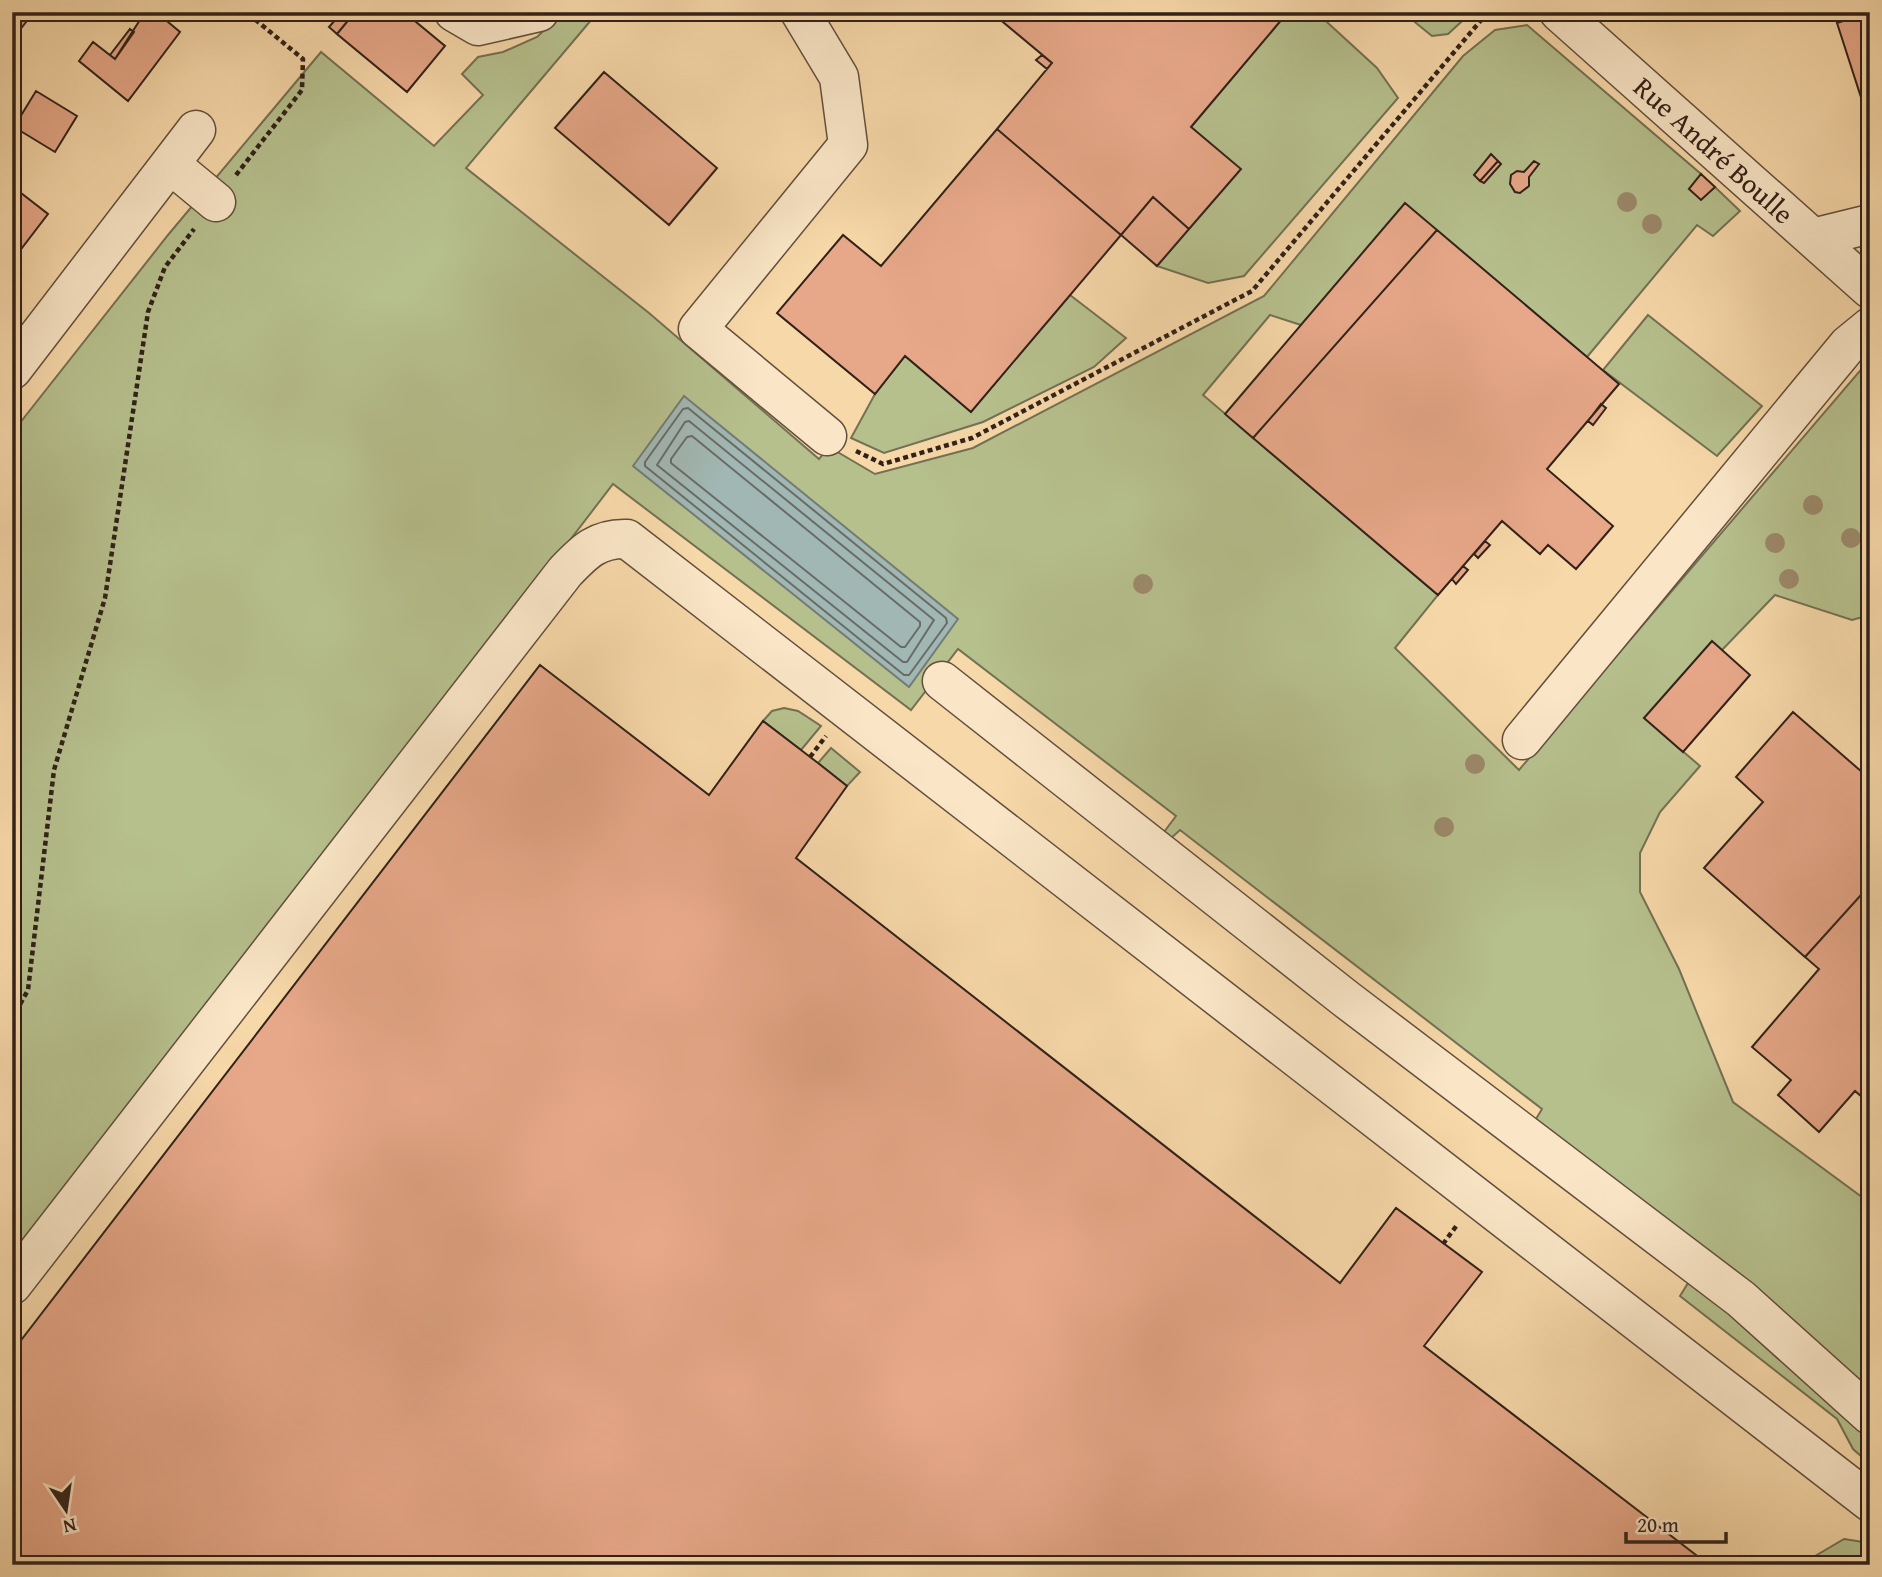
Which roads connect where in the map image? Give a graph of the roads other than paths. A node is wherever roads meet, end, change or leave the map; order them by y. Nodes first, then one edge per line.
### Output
1 (454, 12) edge
2 (539, 12) edge
3 (800, 12) edge
4 (1559, 12) edge
5 (196, 130) dead end
6 (170, 164) junction
7 (216, 202) road end
8 (1870, 224) edge
9 (1813, 238) junction
10 (1870, 289) edge
11 (1870, 327) edge
12 (12, 370) edge
13 (827, 436) road end
14 (942, 681) dead end
15 (1522, 740) dead end
16 (12, 1285) edge
17 (1870, 1415) edge
18 (1870, 1502) edge

1 - 2 street
3 - 13 street
4 - 9 street, Rue André Boulle
5 - 6 street
6 - 7 street
6 - 12 street
8 - 9 street
9 - 10 street, Rue André Boulle
11 - 15 street
14 - 17 street
16 - 18 street

